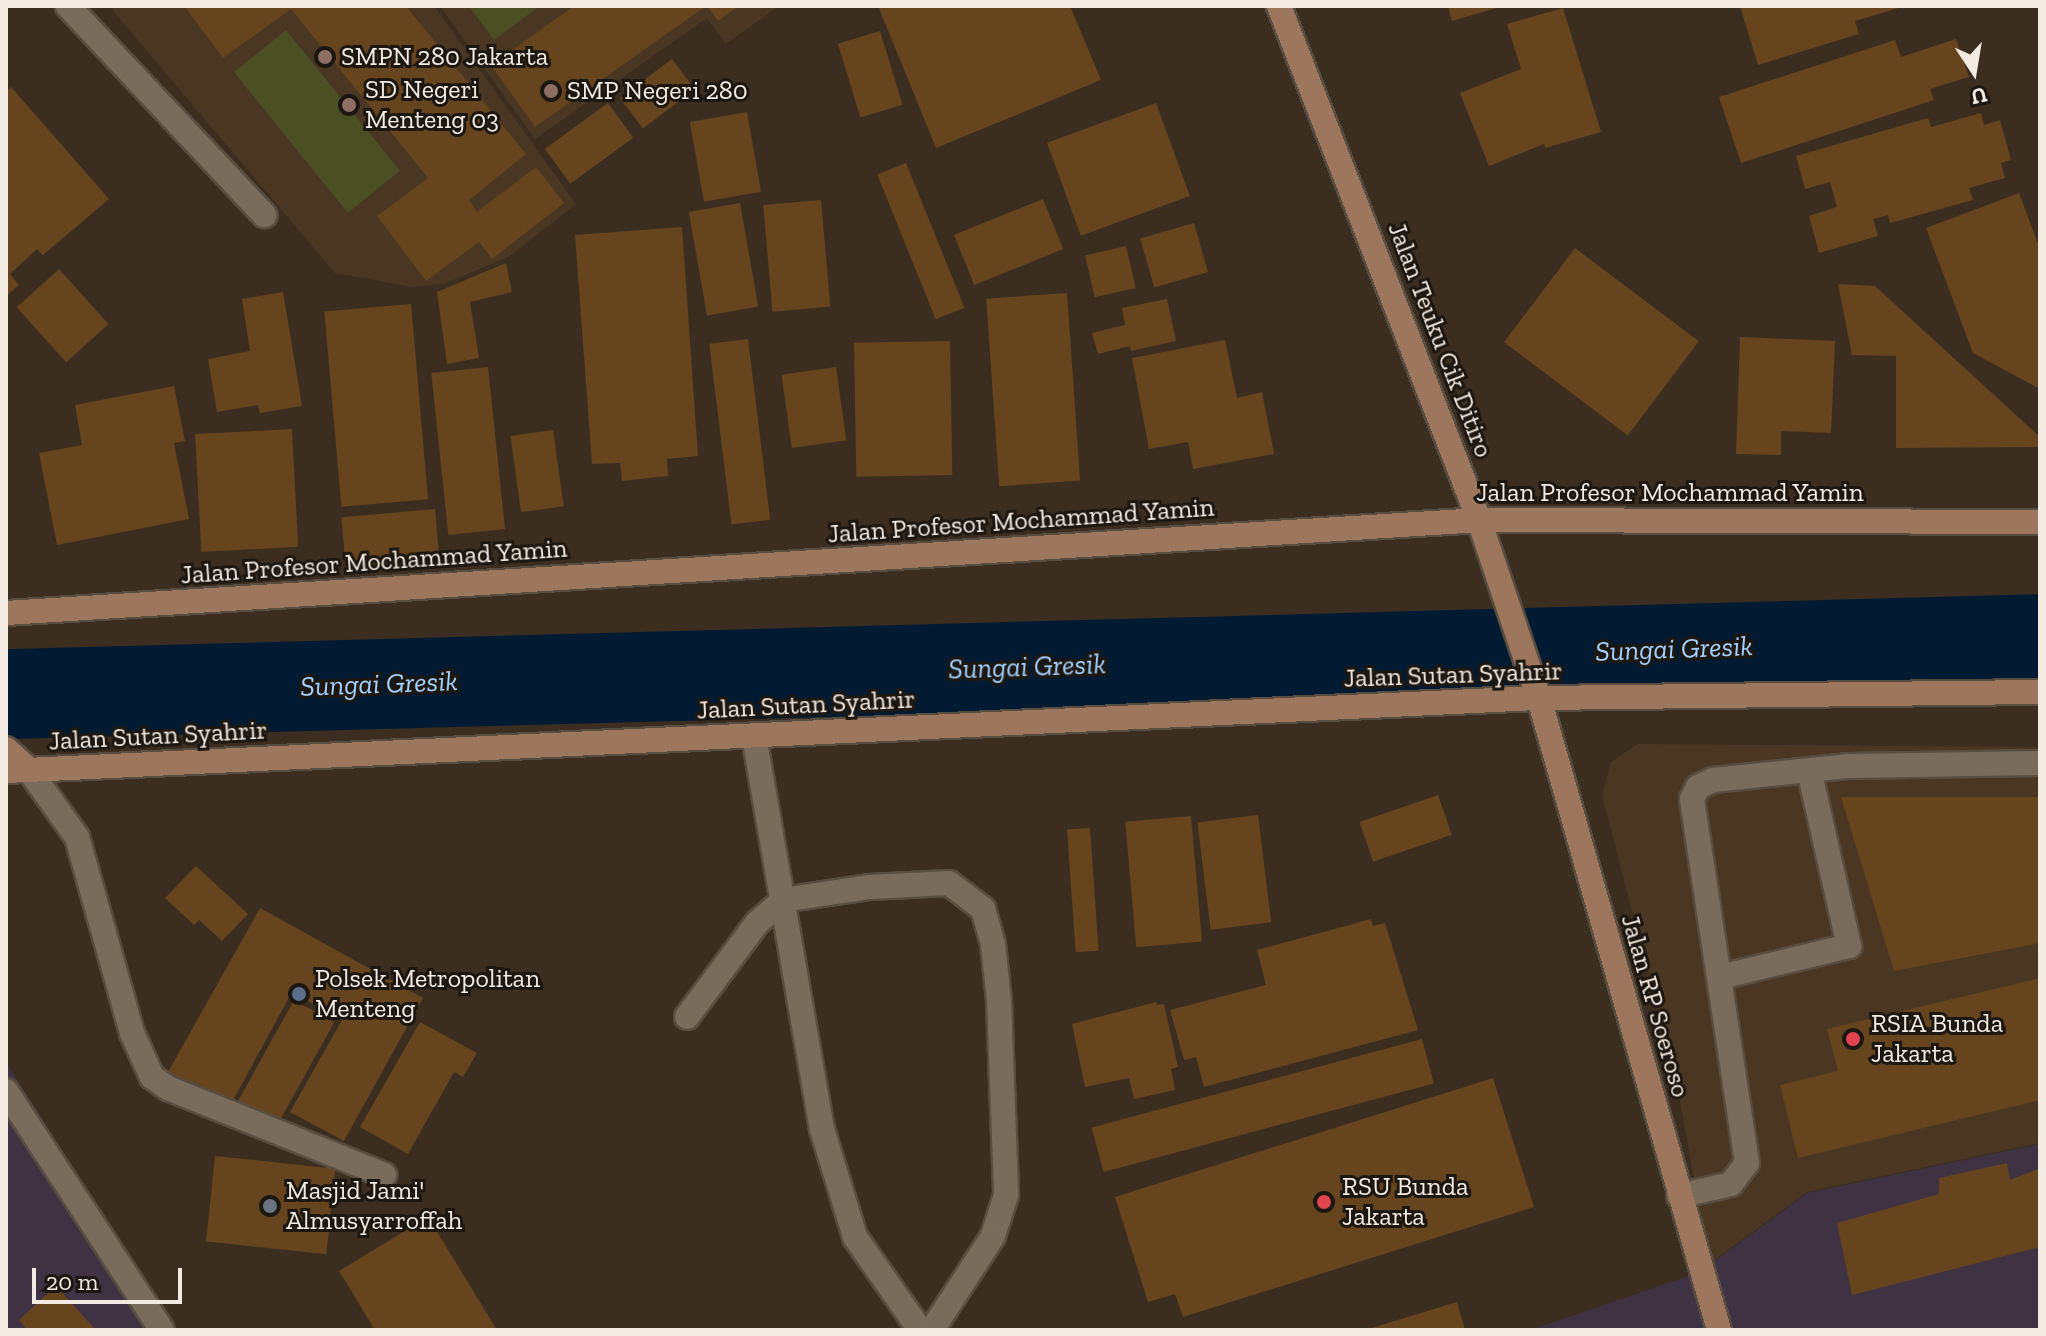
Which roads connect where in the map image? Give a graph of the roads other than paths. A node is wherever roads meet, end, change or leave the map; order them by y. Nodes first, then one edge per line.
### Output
1 (68, 6) edge
2 (1279, 6) edge
3 (264, 215) dead end
4 (1479, 520) junction
5 (2040, 522) edge
6 (6, 613) edge
7 (2040, 692) edge
8 (1539, 698) junction
9 (754, 736) junction
10 (6, 749) edge
11 (2040, 763) edge
12 (18, 770) edge
13 (1809, 770) junction
14 (783, 900) junction
15 (1720, 977) junction
16 (687, 1017) dead end
17 (6, 1091) edge
18 (384, 1175) dead end
19 (1679, 1196) junction
20 (162, 1330) edge
21 (920, 1330) edge
22 (932, 1330) edge
23 (1719, 1330) edge

1 - 3 street
2 - 4 street, Jalan Teuku Cik Ditiro
4 - 5 street, Jalan Profesor Mochammad Yamin
4 - 6 street, Jalan Profesor Mochammad Yamin
4 - 8 street, Jalan Teuku Cik Ditiro
7 - 8 street, Jalan Sutan Syahrir
8 - 9 street, Jalan Sutan Syahrir
8 - 19 street, Jalan RP Soeroso
9 - 12 street, Jalan Sutan Syahrir
9 - 14 street
10 - 12 street
11 - 13 street
12 - 18 street
13 - 15 street
13 - 15 street
14 - 16 street
14 - 21 street
14 - 22 street
15 - 19 street
17 - 20 street
19 - 23 street, Jalan RP Soeroso

